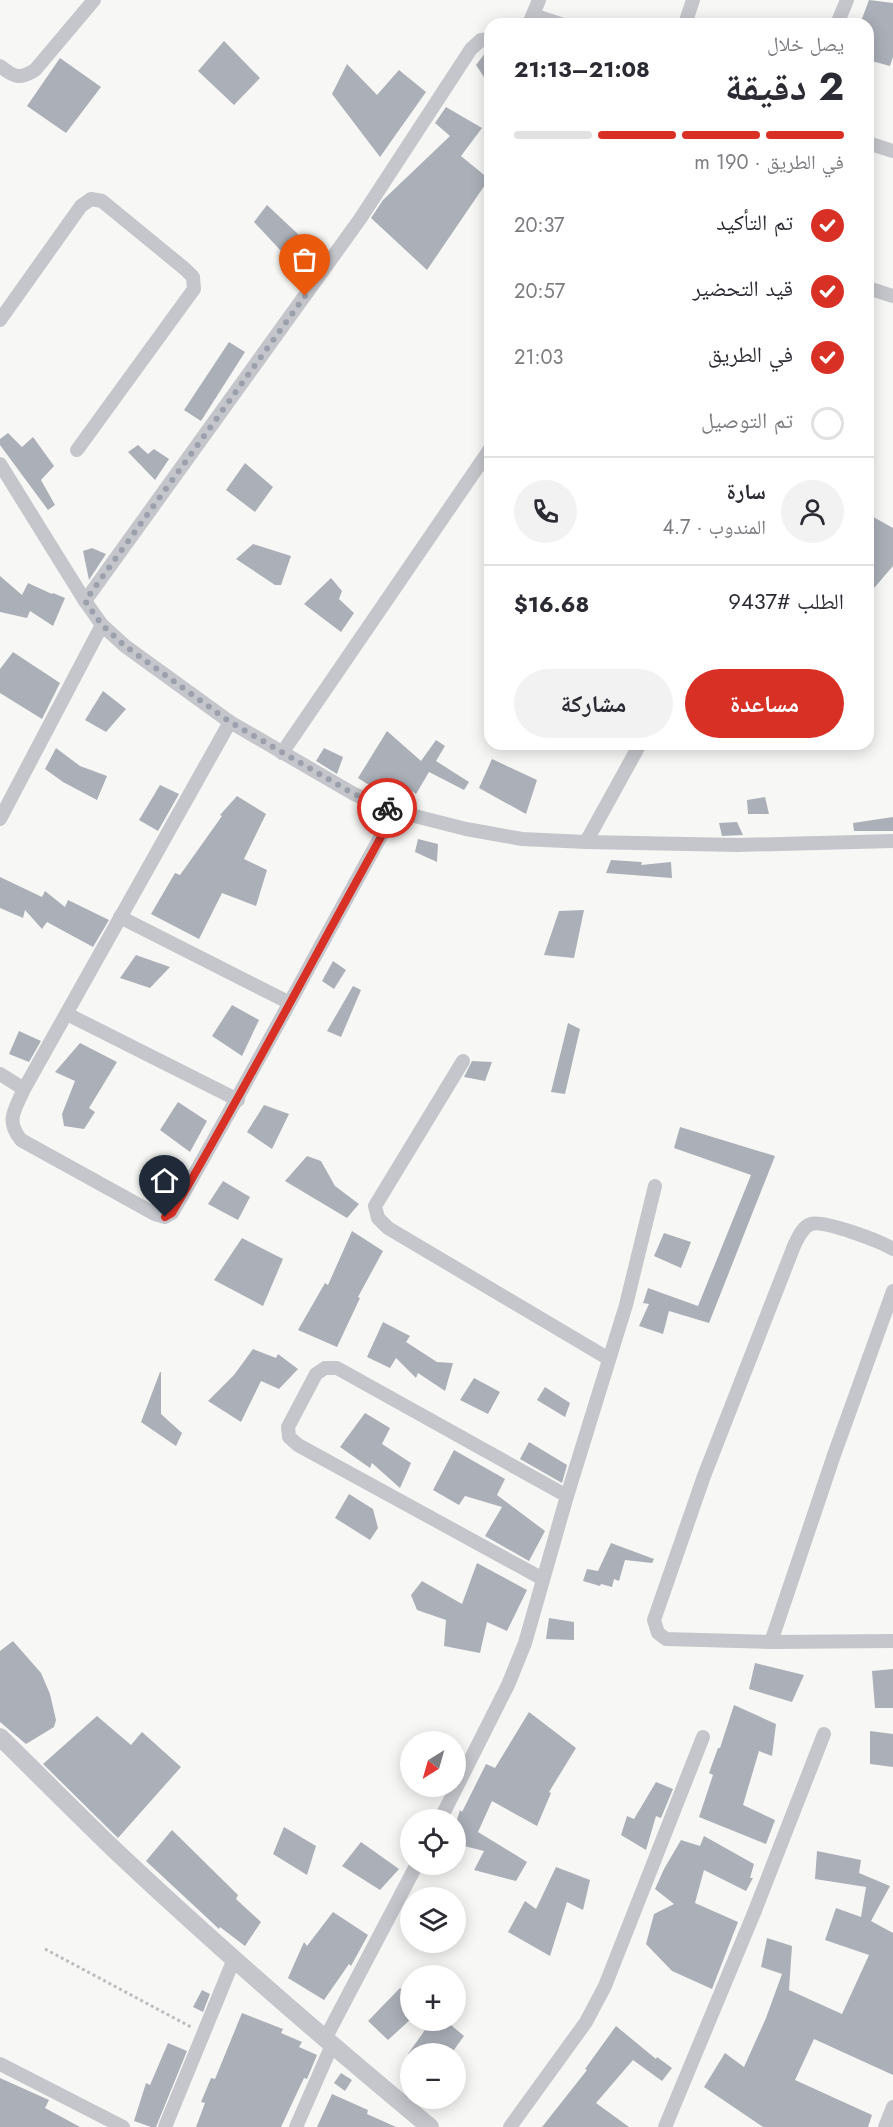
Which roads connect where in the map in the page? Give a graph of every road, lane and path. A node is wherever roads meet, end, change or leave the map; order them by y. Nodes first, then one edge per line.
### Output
1 (94, 0) edge
2 (539, 0) edge
3 (693, 0) edge
4 (847, 0) edge
5 (531, 18) edge
6 (687, 18) edge
7 (840, 18) edge
8 (484, 40) edge
9 (0, 66) edge
10 (874, 145) edge
11 (893, 151) edge
12 (874, 290) edge
13 (893, 296) edge
14 (0, 320) edge
15 (77, 450) dead end
16 (484, 458) edge
17 (0, 466) edge
18 (85, 601) junction
19 (102, 625) junction
20 (230, 722) junction
21 (637, 750) edge
22 (282, 753) junction
23 (395, 812) junction
24 (0, 819) edge
25 (893, 841) edge
26 (586, 842) junction
27 (120, 917) junction
28 (288, 1002) junction
29 (67, 1014) junction
30 (463, 1060) dead end
31 (0, 1074) edge
32 (24, 1089) junction
33 (238, 1100) junction
34 (655, 1186) dead end
35 (893, 1248) edge
36 (893, 1291) edge
37 (609, 1359) junction
38 (567, 1496) junction
39 (543, 1579) junction
40 (893, 1641) edge
41 (771, 1642) junction
42 (824, 1734) dead end
43 (0, 1737) edge
44 (703, 1737) dead end
45 (446, 1809) edge
46 (412, 1875) edge
47 (45, 1949) dead end
48 (234, 1959) junction
49 (204, 2033) junction
50 (328, 2042) junction
51 (0, 2064) edge
52 (893, 2107) edge
53 (123, 2127) edge
54 (165, 2127) edge
55 (296, 2127) edge
56 (430, 2127) edge
57 (510, 2127) edge
58 (664, 2127) edge
59 (885, 2127) edge

1 - 9 street
2 - 5 street
3 - 6 street
4 - 7 street
8 - 18 street
10 - 11 street
12 - 13 street
14 - 15 street
16 - 22 street
17 - 18 street
18 - 19 street
19 - 20 street
19 - 24 street
20 - 22 street
20 - 27 street
21 - 26 street
22 - 23 street
23 - 26 street
23 - 28 street
25 - 26 street
27 - 28 street
27 - 29 street
28 - 33 street
29 - 32 street
29 - 33 street
30 - 37 street
31 - 32 street
32 - 33 street
34 - 37 street
35 - 41 street
36 - 41 street
37 - 38 street
38 - 39 street
38 - 39 street
39 - 45 street
40 - 41 street
42 - 58 street
43 - 48 street
44 - 57 street
46 - 50 street
47 - 49 path
48 - 49 street
48 - 50 street
49 - 54 street
50 - 55 street
50 - 56 street
51 - 53 street
52 - 59 street

